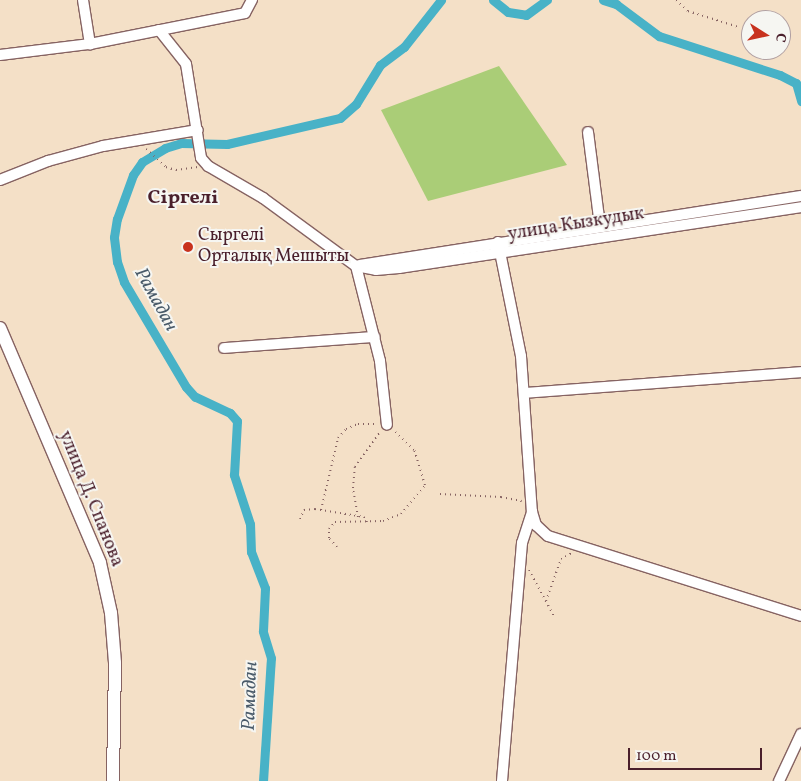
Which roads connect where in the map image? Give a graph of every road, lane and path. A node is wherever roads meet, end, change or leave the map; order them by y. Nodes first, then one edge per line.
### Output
1 (83, 0) edge
2 (252, 0) edge
3 (676, 0) edge
4 (738, 27) dead end
5 (159, 30) junction
6 (90, 44) junction
7 (0, 55) edge
8 (198, 130) junction
9 (588, 132) dead end
10 (149, 152) dead end
11 (208, 166) junction
12 (0, 180) edge
13 (801, 196) edge
14 (761, 202) junction
15 (801, 206) edge
16 (764, 212) junction
17 (635, 221) junction
18 (600, 226) junction
19 (637, 232) junction
20 (498, 242) junction
21 (502, 253) junction
22 (356, 266) junction
23 (0, 328) edge
24 (375, 336) junction
25 (224, 348) dead end
26 (801, 372) edge
27 (524, 392) junction
28 (387, 425) junction
29 (440, 494) dead end
30 (321, 510) junction
31 (532, 512) junction
32 (358, 517) junction
33 (300, 519) dead end
34 (367, 522) junction
35 (337, 547) dead end
36 (583, 547) junction
37 (521, 554) junction
38 (546, 601) junction
39 (554, 616) dead end
40 (801, 616) edge
41 (801, 734) edge
42 (113, 781) edge
43 (502, 781) edge
44 (779, 781) edge

1 - 6 street
2 - 5 street
3 - 4 path
5 - 6 street
5 - 8 street
6 - 7 street
8 - 11 street
8 - 12 street
9 - 18 street
10 - 11 path
11 - 22 street
13 - 14 street
14 - 16 street
14 - 17 street
15 - 16 street, улица Кызкудык
16 - 19 street, улица Кызкудык
17 - 18 street
17 - 19 street
18 - 20 street
19 - 21 street, улица Кызкудык
20 - 21 street
20 - 22 street
21 - 22 street, улица Кызкудык
21 - 27 street
22 - 24 street
23 - 42 main road, улица Д. Спанова
24 - 25 street
24 - 28 street
26 - 27 street
27 - 31 street
28 - 30 path
28 - 32 path
28 - 34 path
29 - 31 path
30 - 32 path
30 - 33 path
31 - 36 street
31 - 37 street
32 - 34 path
34 - 35 path
36 - 38 path
36 - 40 street
37 - 38 path
37 - 43 street
38 - 39 path
41 - 44 street

